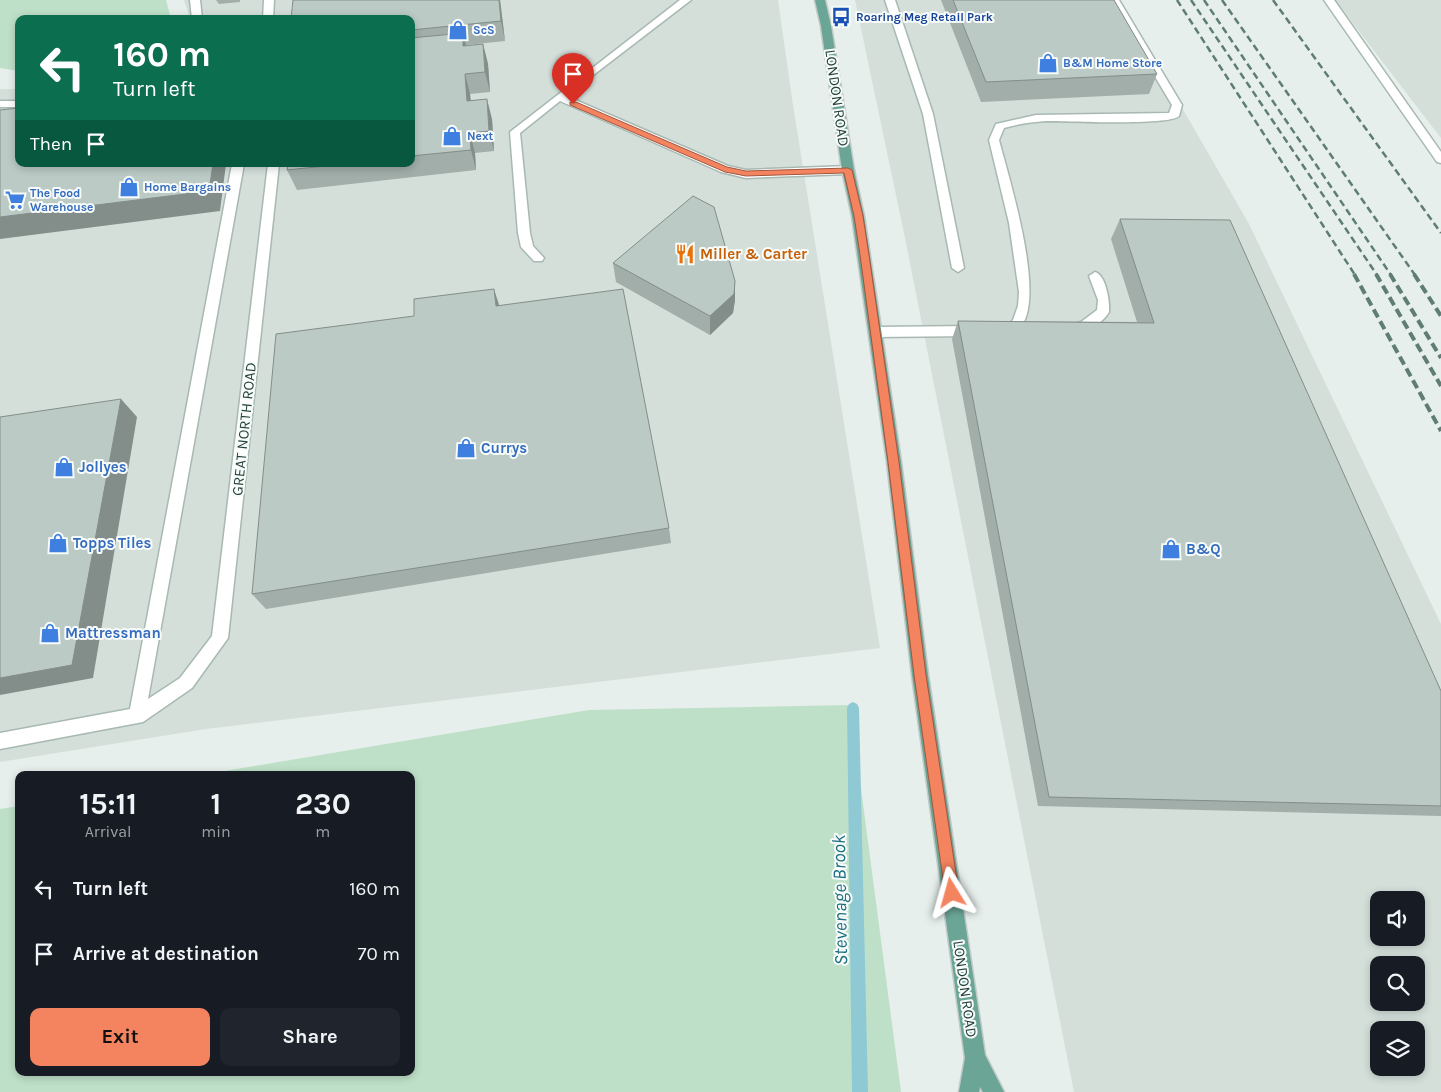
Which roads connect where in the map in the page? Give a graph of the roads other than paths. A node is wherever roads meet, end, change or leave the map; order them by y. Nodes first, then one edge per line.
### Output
1 (195, 0) edge
2 (268, 0) edge
3 (686, 0) edge
4 (820, 0) edge
5 (890, 0) edge
6 (1114, 0) edge
7 (1329, 0) edge
8 (197, 15) edge
9 (268, 15) edge
10 (559, 98) junction
11 (0, 104) edge
12 (15, 104) edge
13 (1441, 160) edge
14 (237, 167) edge
15 (274, 167) edge
16 (848, 170) junction
17 (538, 258) dead end
18 (958, 268) dead end
19 (1095, 276) dead end
20 (998, 330) junction
21 (1027, 330) edge
22 (1057, 330) edge
23 (875, 332) junction
24 (137, 716) junction
25 (0, 741) edge
26 (975, 1058) junction
27 (969, 1092) edge
28 (994, 1092) edge

1 - 8 lane
2 - 9 lane
3 - 10 lane
4 - 16 main road, LONDON ROAD
5 - 18 lane
6 - 20 lane
7 - 13 lane
10 - 16 lane
10 - 17 lane
11 - 12 lane
14 - 24 lane
15 - 24 lane, GREAT NORTH ROAD
16 - 23 main road, LONDON ROAD
19 - 22 lane
20 - 21 lane
20 - 23 lane
23 - 26 main road, LONDON ROAD
24 - 25 lane
26 - 27 main road, LONDON ROAD
26 - 28 main road, LONDON ROAD

